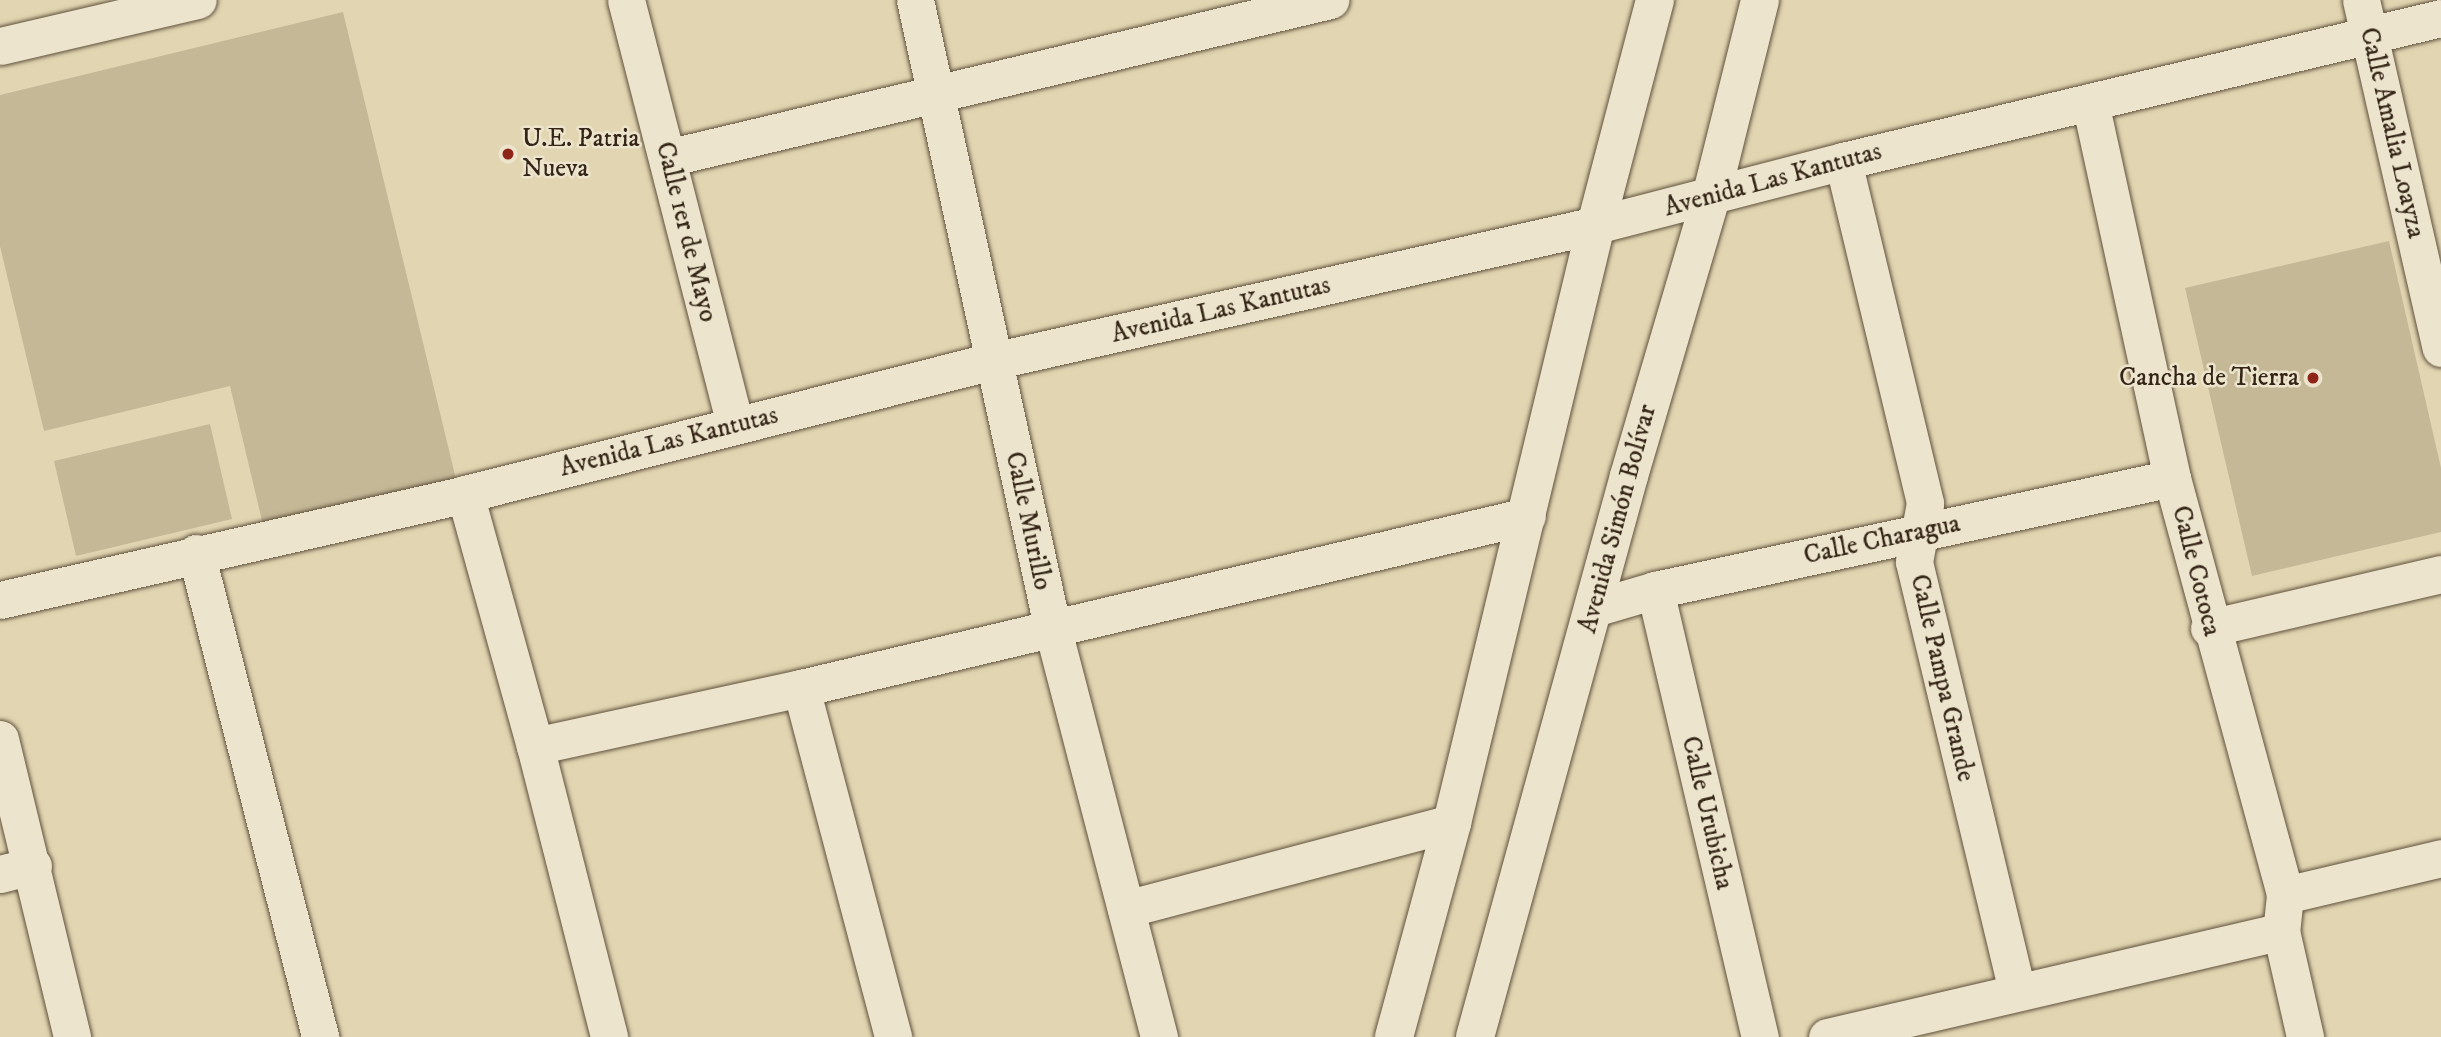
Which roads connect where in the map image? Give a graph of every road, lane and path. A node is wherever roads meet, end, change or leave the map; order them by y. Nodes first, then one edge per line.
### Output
1 (198, 0) edge
2 (626, 0) edge
3 (915, 0) edge
4 (1330, 0) edge
5 (1655, 0) edge
6 (1760, 0) edge
7 (2361, 0) edge
8 (2441, 19) edge
9 (2369, 35) junction
10 (0, 46) edge
11 (936, 91) junction
12 (2090, 102) junction
13 (667, 158) junction
14 (1843, 161) junction
15 (1711, 197) junction
16 (1596, 225) junction
17 (2441, 348) edge
18 (993, 361) junction
19 (735, 424) junction
20 (2172, 478) junction
21 (465, 494) junction
22 (1527, 516) junction
23 (1921, 531) junction
24 (196, 553) junction
25 (2441, 574) edge
26 (1654, 590) junction
27 (0, 600) edge
28 (1594, 608) junction
29 (1052, 626) junction
30 (2209, 628) junction
31 (801, 688) junction
32 (0, 739) edge
33 (536, 746) junction
34 (1452, 823) junction
35 (2441, 858) edge
36 (17, 870) edge
37 (2285, 895) junction
38 (1125, 909) junction
39 (2281, 931) junction
40 (2017, 991) junction
41 (72, 1037) edge
42 (320, 1037) edge
43 (609, 1037) edge
44 (893, 1037) edge
45 (1159, 1037) edge
46 (1394, 1037) edge
47 (1475, 1037) edge
48 (1760, 1037) edge
49 (1827, 1037) edge
50 (2305, 1037) edge

1 - 10 street
2 - 13 street, Calle 1er de Mayo
3 - 11 street, Calle Murillo
4 - 11 street
5 - 16 street
6 - 15 street, Avenida Simón Bolívar
7 - 9 street, Calle Amalia Loayza
8 - 9 street, Avenida Las Kantutas
9 - 12 street, Avenida Las Kantutas
9 - 17 street, Calle Amalia Loayza
11 - 13 street
11 - 18 street, Calle Murillo
12 - 14 street, Avenida Las Kantutas
12 - 20 street, Calle Cotoca
13 - 19 street, Calle 1er de Mayo
14 - 15 street, Avenida Las Kantutas
14 - 23 street, Calle Pampa Grande
15 - 16 street, Avenida Las Kantutas
15 - 28 street, Avenida Simón Bolívar
16 - 18 street, Avenida Las Kantutas
16 - 22 street
18 - 19 street, Avenida Las Kantutas
18 - 29 street, Calle Murillo
19 - 21 street, Avenida Las Kantutas
20 - 23 street, Calle Charagua
20 - 30 street, Calle Cotoca
21 - 24 street, Avenida Las Kantutas
21 - 33 street
22 - 29 street
22 - 34 street
23 - 26 street, Calle Charagua
23 - 40 street, Calle Pampa Grande
24 - 27 street, Avenida Las Kantutas
24 - 42 street
25 - 30 street
26 - 28 street, Calle Charagua
26 - 48 street, Calle Urubicha
28 - 47 street, Avenida Simón Bolívar
29 - 31 street
29 - 38 street, Calle Murillo
30 - 37 street, Calle Cotoca
31 - 33 street
31 - 44 street
32 - 36 street
33 - 43 street
34 - 38 street
34 - 46 street
35 - 37 street
36 - 41 street
37 - 39 street, Calle Cotoca
38 - 45 street, Calle Murillo
39 - 40 street
39 - 50 street, Calle Cotoca
40 - 49 street

